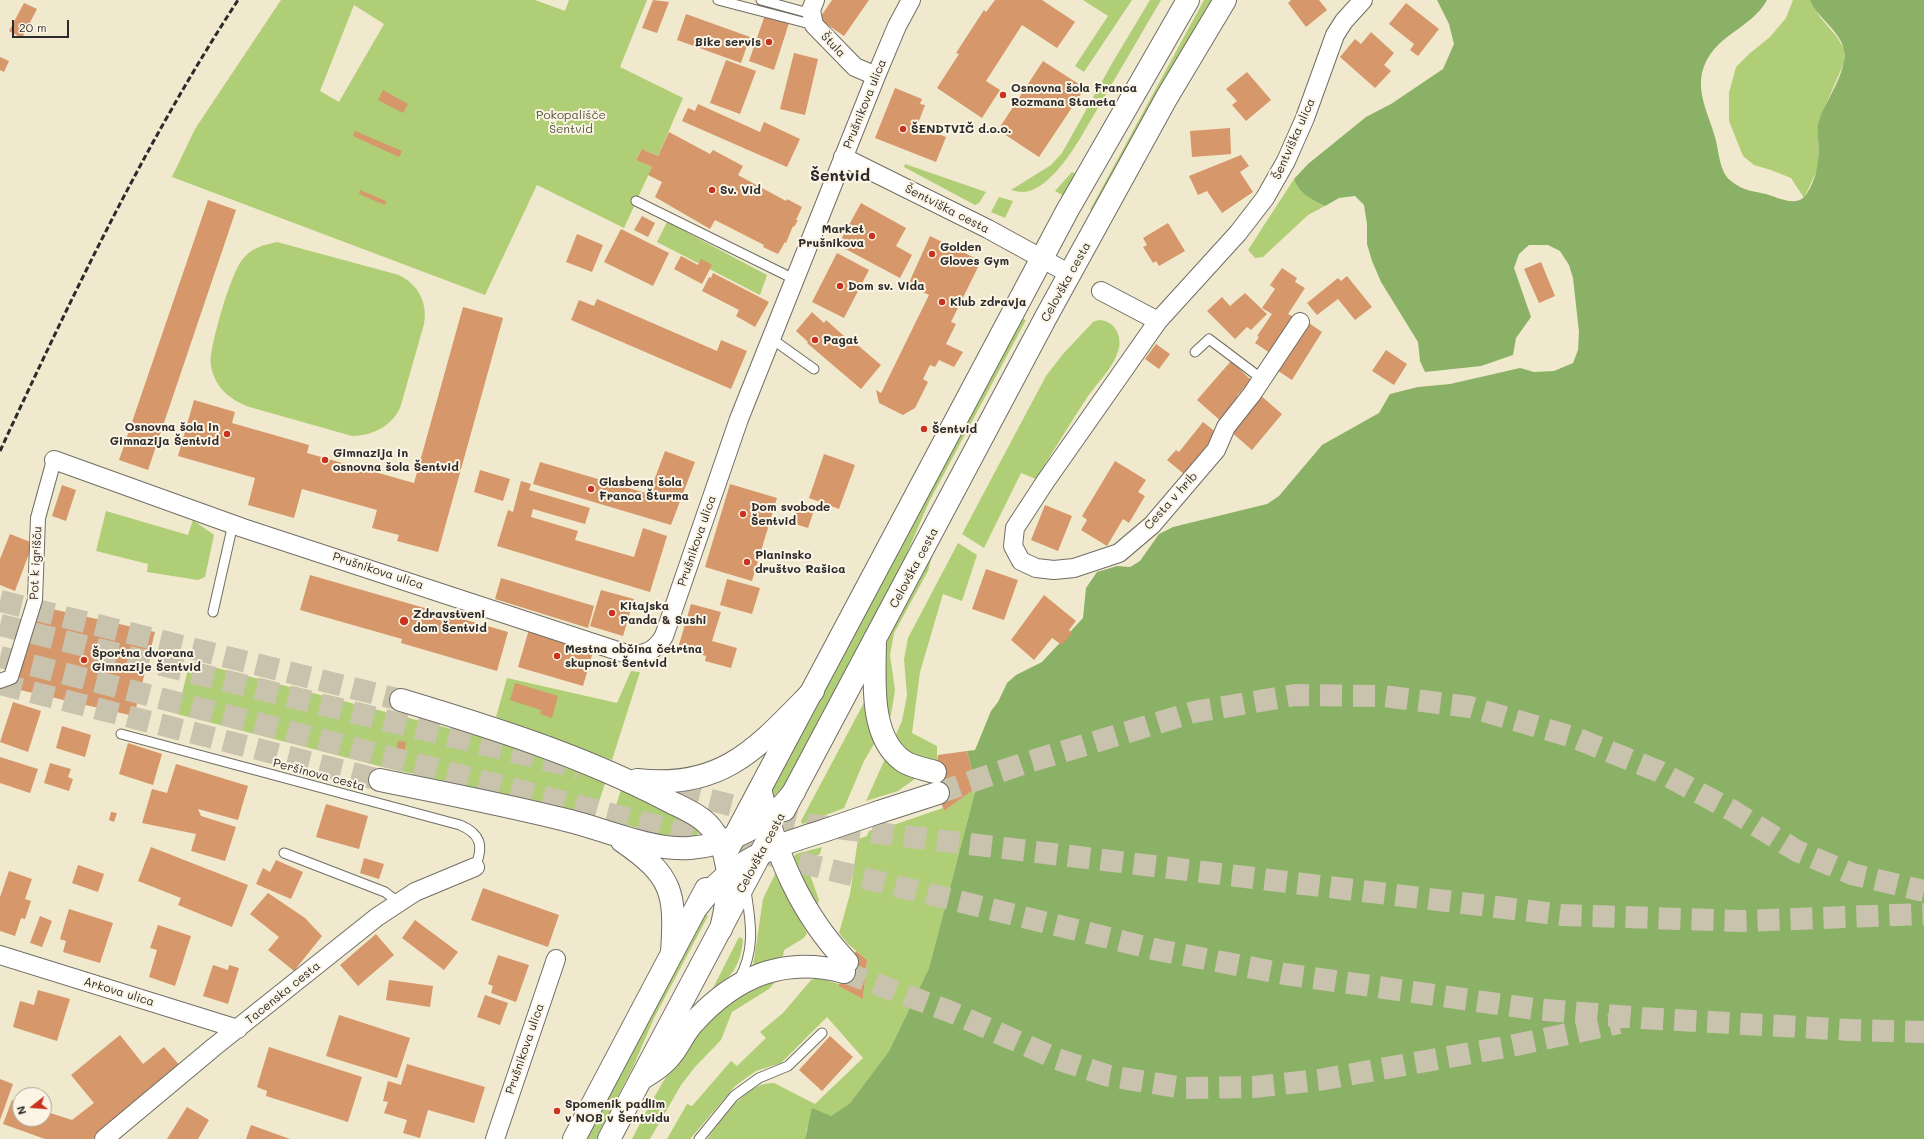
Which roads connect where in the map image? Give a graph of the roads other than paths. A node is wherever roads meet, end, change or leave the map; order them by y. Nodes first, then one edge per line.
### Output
1 (718, 0) edge
2 (761, 0) edge
3 (911, 0) edge
4 (1188, 0) edge
5 (1225, 0) edge
6 (1364, 0) edge
7 (814, 13) edge
8 (876, 76) junction
9 (843, 157) junction
10 (636, 201) dead end
11 (1042, 259) junction
12 (1070, 274) junction
13 (796, 280) junction
14 (1101, 290) dead end
15 (1158, 321) junction
16 (1300, 322) dead end
17 (772, 339) junction
18 (1194, 352) dead end
19 (814, 369) dead end
20 (1262, 379) junction
21 (54, 460) joint
22 (233, 524) junction
23 (213, 612) dead end
24 (876, 639) junction
25 (0, 681) edge
26 (813, 691) junction
27 (401, 700) tunnel mouth
28 (121, 734) dead end
29 (617, 775) junction
30 (380, 780) tunnel mouth
31 (760, 789) junction
32 (599, 829) junction
33 (769, 838) junction
34 (284, 854) dead end
35 (730, 858) junction
36 (475, 867) joint
37 (398, 902) junction
38 (672, 953) junction
39 (0, 955) edge
40 (556, 959) dead end
41 (734, 987) junction
42 (238, 1030) junction
43 (822, 1034) dead end
44 (641, 1079) junction
45 (104, 1139) edge
46 (495, 1139) edge
47 (574, 1139) edge
48 (609, 1139) edge
49 (699, 1139) edge

1 - 7 lane
2 - 7 lane
3 - 8 street, Prušnikova ulica
4 - 11 main road
5 - 12 main road, Celovška cesta
6 - 15 street, Šentviška ulica
7 - 8 street, Štula
8 - 9 street, Prušnikova ulica
9 - 11 street, Šentviška cesta
9 - 13 street, Prušnikova ulica
10 - 13 lane
11 - 12 street, Šentviška cesta
11 - 26 main road
12 - 24 main road, Celovška cesta
13 - 17 street, Prušnikova ulica
14 - 15 street
15 - 20 street, Cesta v hrib
16 - 20 street, Cesta v hrib
17 - 19 lane
17 - 22 street, Prušnikova ulica
18 - 20 lane
21 - 22 street, Prušnikova ulica
21 - 25 street, Pot k igrišču
22 - 23 lane
24 - 33 main road, Celovška cesta
24 - 33 main road, bridge
26 - 29 main road
26 - 31 main road
27 - 29 main road
28 - 36 lane, Peršinova cesta
29 - 35 main road
30 - 32 main road
31 - 33 main road
31 - 35 main road
32 - 35 main road
32 - 38 main road
33 - 35 main road
33 - 35 main road
33 - 41 main road
34 - 37 lane
35 - 38 main road
35 - 41 lane
35 - 44 main road
36 - 37 street, Tacenska cesta
37 - 42 street, Tacenska cesta
38 - 47 main road
39 - 42 street, Arkova ulica
40 - 46 street, Prušnikova ulica
41 - 44 main road
42 - 45 street, Tacenska cesta
43 - 49 lane
44 - 48 main road

